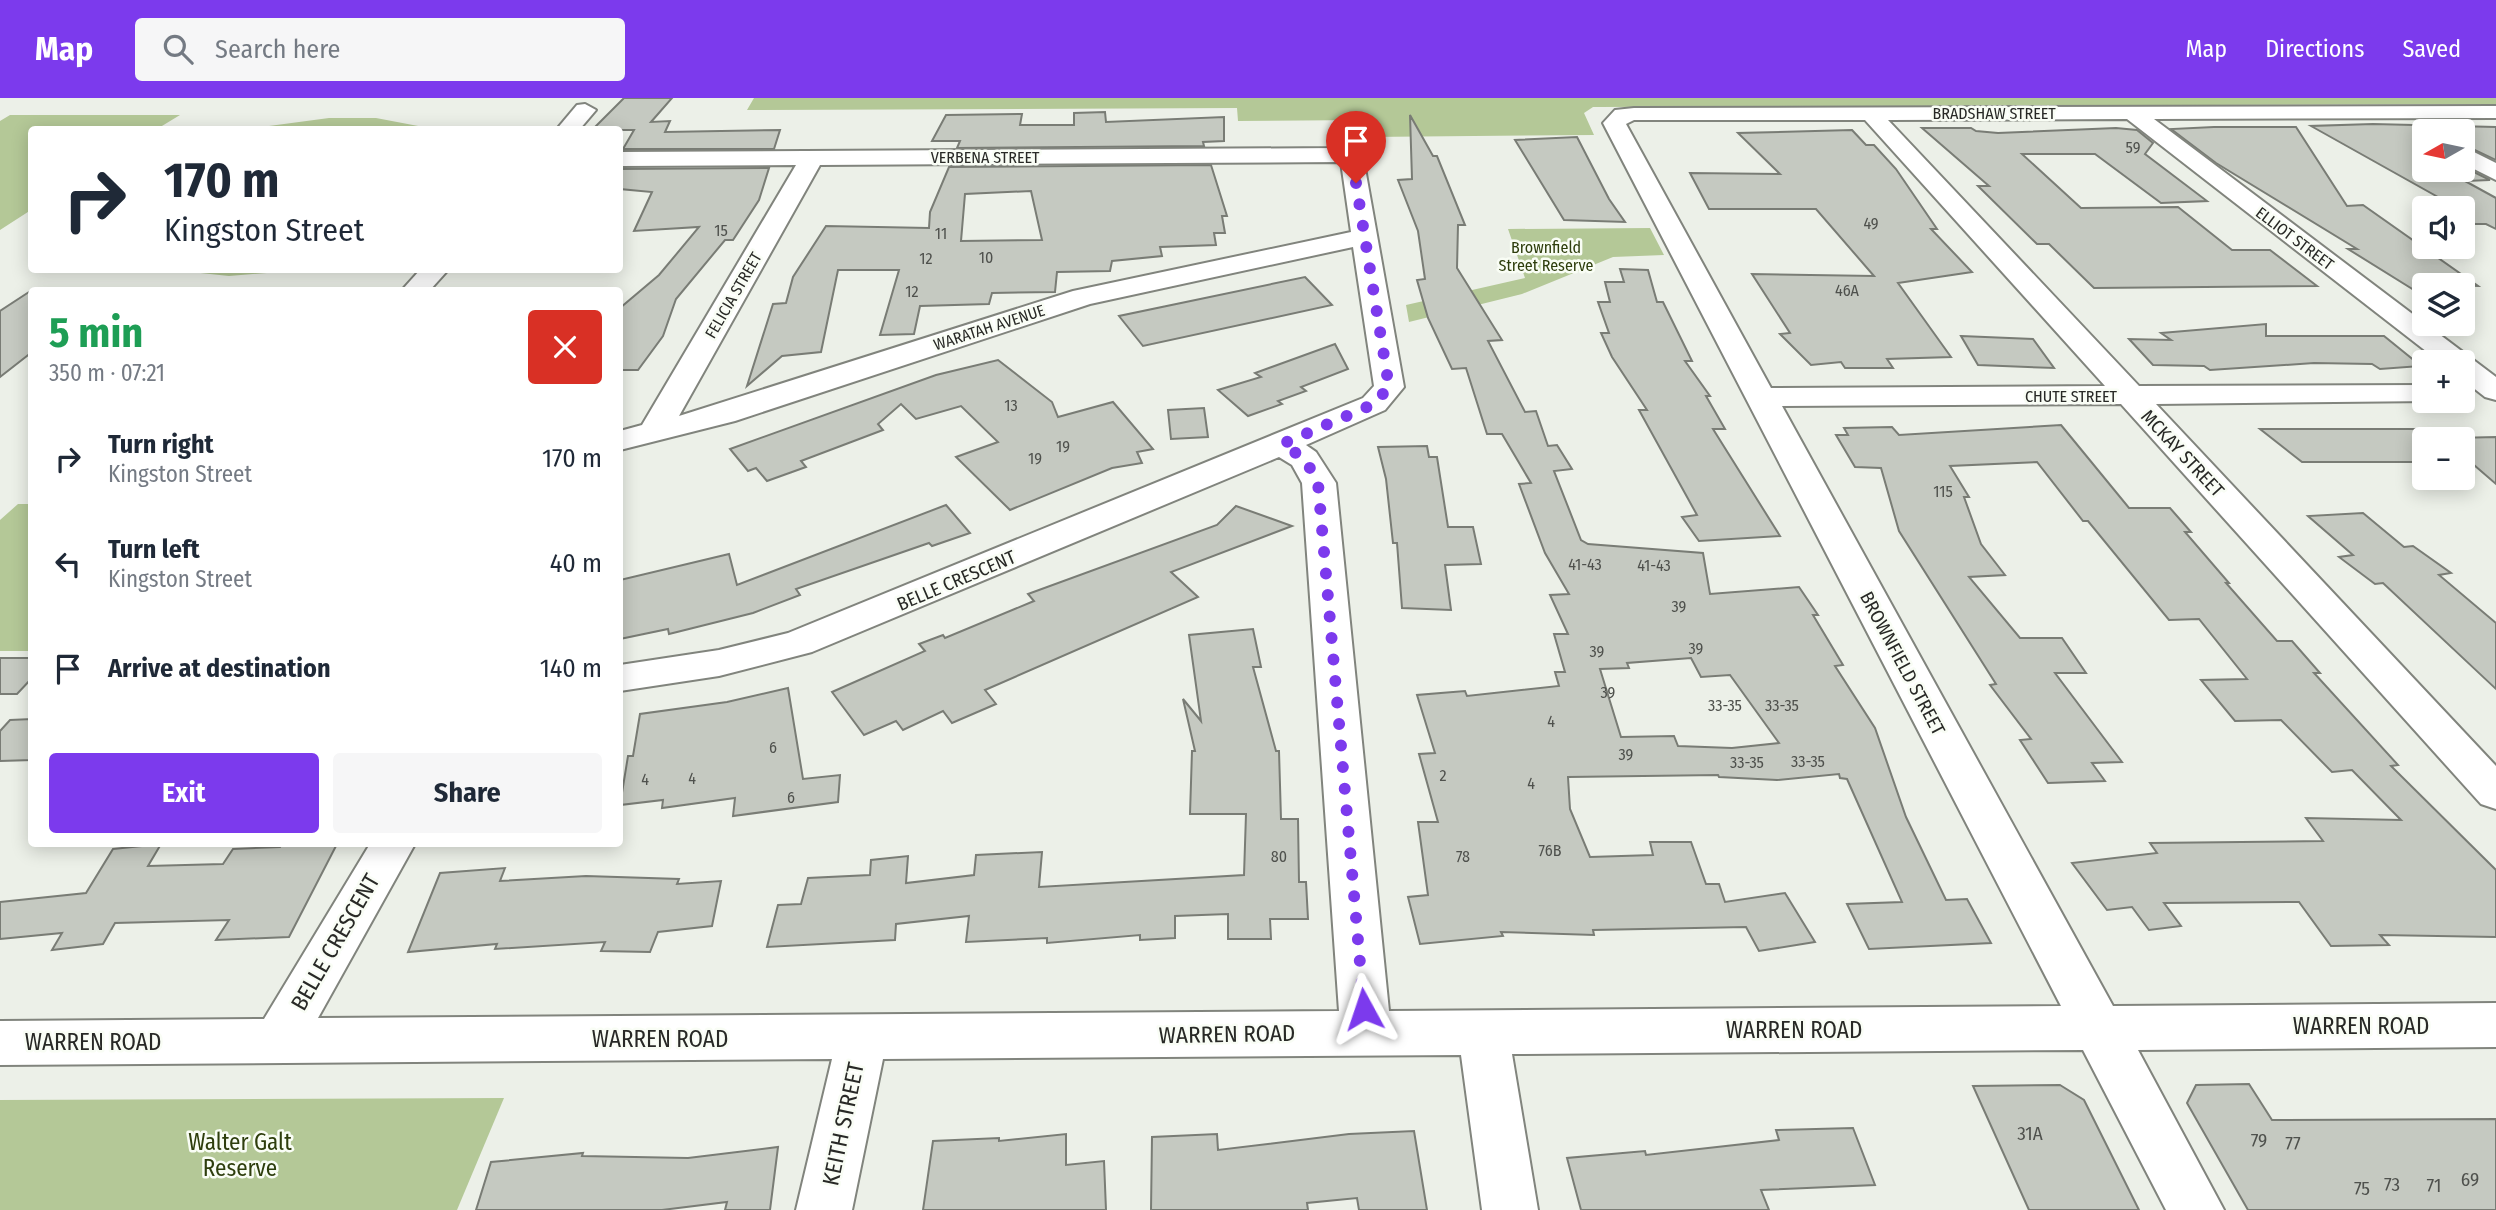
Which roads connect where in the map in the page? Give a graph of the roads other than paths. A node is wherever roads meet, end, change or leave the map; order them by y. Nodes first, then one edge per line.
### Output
1 (585, 110) dead end
2 (2393, 112) junction
3 (2496, 112) edge
4 (2132, 113) junction
5 (1871, 114) junction
6 (1618, 117) joint
7 (2412, 123) edge
8 (571, 126) edge
9 (812, 158) junction
10 (623, 159) edge
11 (2475, 161) edge
12 (2496, 173) edge
13 (1365, 237) junction
14 (432, 273) edge
15 (418, 287) edge
16 (2442, 350) edge
17 (2475, 376) edge
18 (2496, 393) edge
19 (2412, 394) edge
20 (2475, 394) edge
21 (2131, 396) junction
22 (1760, 397) junction
23 (654, 432) junction
24 (623, 439) edge
25 (1282, 444) junction
26 (623, 678) edge
27 (2496, 793) edge
28 (391, 847) edge
29 (2496, 1025) edge
30 (2097, 1028) junction
31 (1483, 1031) junction
32 (1366, 1032) junction
33 (862, 1038) junction
34 (278, 1041) junction
35 (0, 1043) edge
36 (824, 1210) edge
37 (1510, 1210) edge
38 (2196, 1210) edge

1 - 8 street
2 - 3 street, BRADSHAW STREET
2 - 4 street, BRADSHAW STREET
2 - 7 street
4 - 5 street, BRADSHAW STREET
4 - 16 street, ELLIOT STREET
5 - 6 street, BRADSHAW STREET
5 - 21 street, MCKAY STREET
6 - 22 street, BROWNFIELD STREET
9 - 10 street, VERBENA STREET
9 - 13 street, VERBENA STREET
9 - 23 street, FELICIA STREET
11 - 12 street
13 - 23 street, WARATAH AVENUE
13 - 25 street, BELLE CRESCENT
14 - 15 street
17 - 18 street
18 - 20 street
19 - 21 street, CHUTE STREET
21 - 22 street, CHUTE STREET
21 - 27 street, MCKAY STREET
22 - 30 street, BROWNFIELD STREET
23 - 24 street, WARATAH AVENUE
25 - 26 street, BELLE CRESCENT
25 - 32 street
28 - 34 street, BELLE CRESCENT
29 - 30 street, WARREN ROAD
30 - 31 street, WARREN ROAD
30 - 38 street, BROWNFIELD STREET
31 - 32 street, WARREN ROAD
31 - 37 street
32 - 33 street, WARREN ROAD
33 - 34 street, WARREN ROAD
33 - 36 street, KEITH STREET
34 - 35 street, WARREN ROAD

